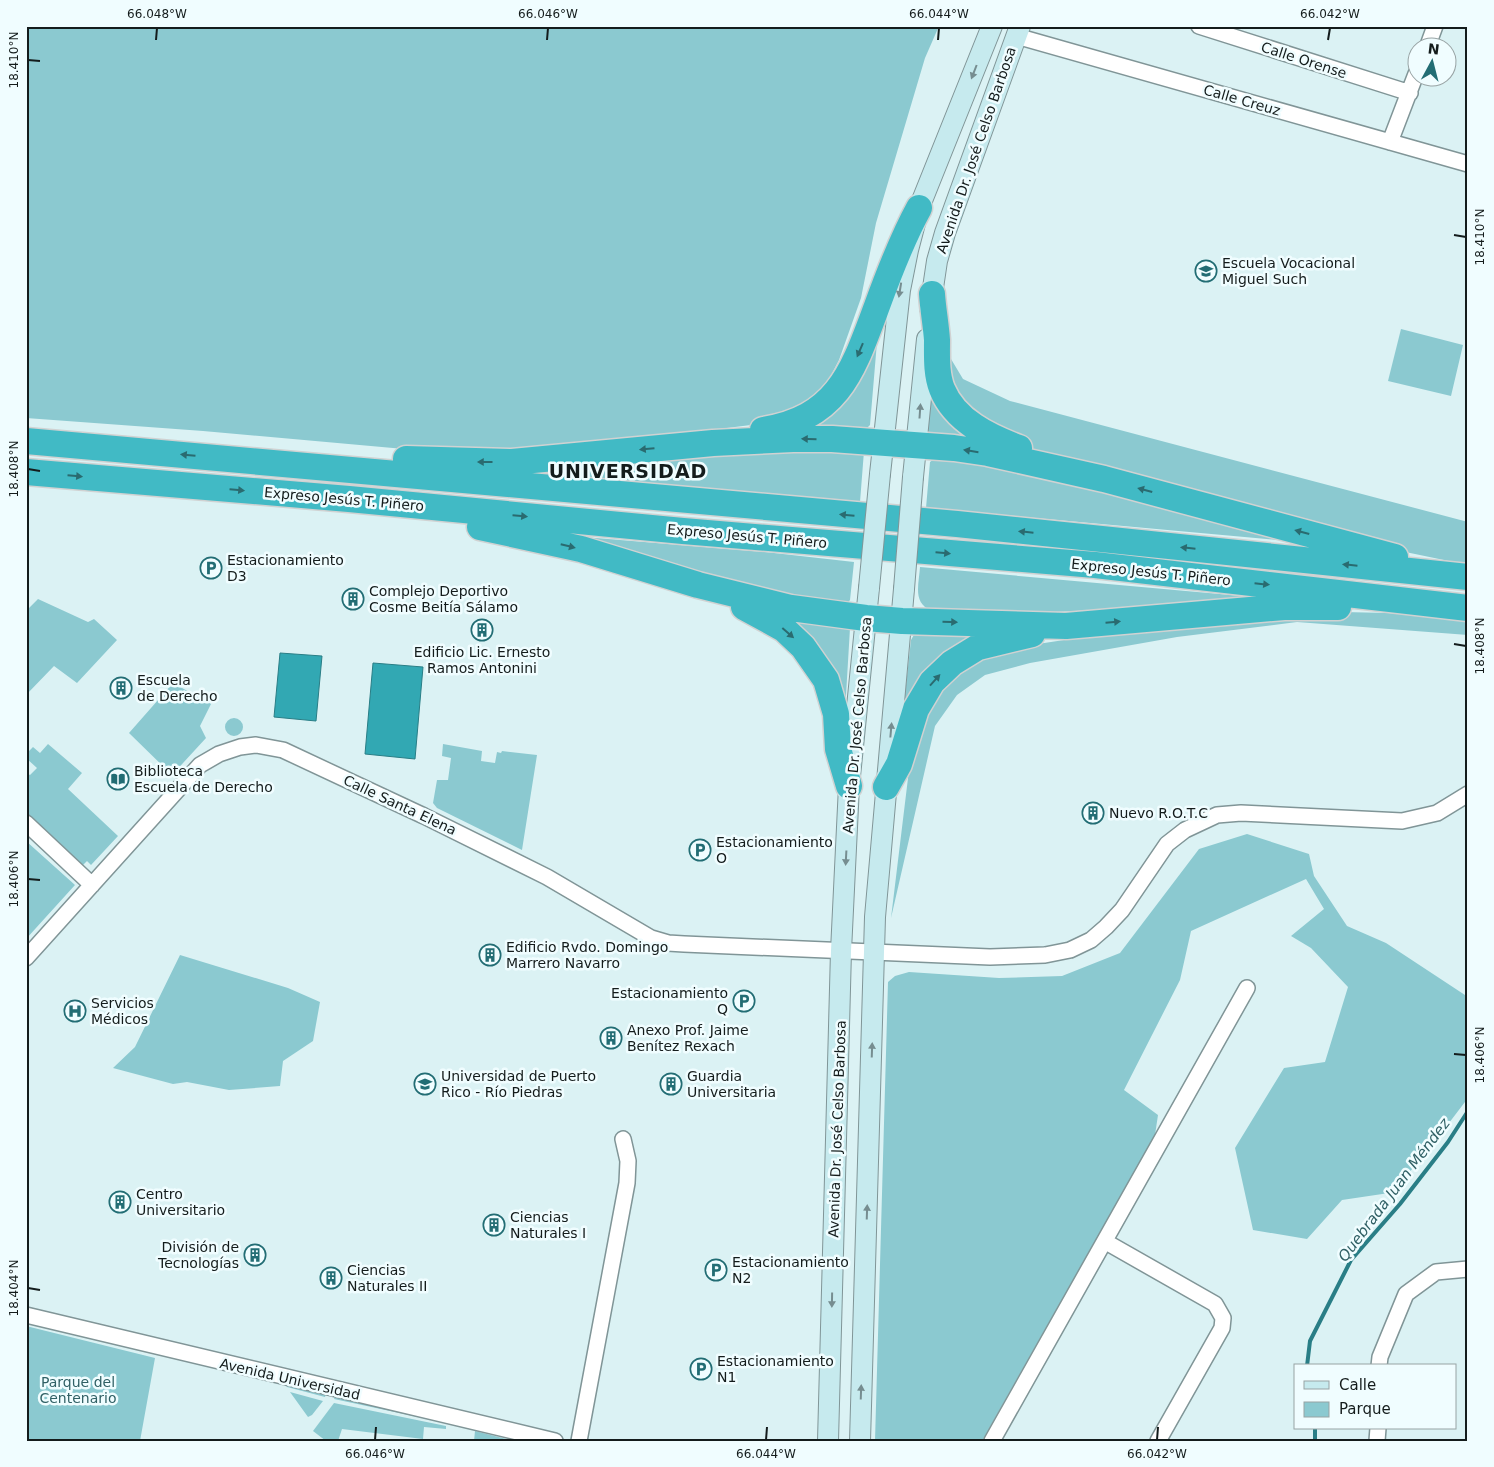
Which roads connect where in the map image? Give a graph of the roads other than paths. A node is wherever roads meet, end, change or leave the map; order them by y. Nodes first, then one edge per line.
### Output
1 (992, 26) edge
2 (1199, 26) edge
3 (1434, 26) edge
4 (1018, 31) edge
5 (1430, 38) edge
6 (1412, 88) edge
7 (1410, 93) junction
8 (1390, 142) junction
9 (1468, 164) edge
10 (919, 208) junction
11 (932, 294) junction
12 (26, 441) edge
13 (882, 442) junction
14 (713, 443) junction
15 (916, 445) junction
16 (306, 466) junction
17 (26, 472) edge
18 (1104, 479) junction
19 (350, 499) junction
20 (1468, 577) edge
21 (698, 585) junction
22 (1468, 608) edge
23 (866, 618) junction
24 (902, 621) junction
25 (1066, 626) junction
26 (849, 786) junction
27 (886, 787) junction
28 (1468, 794) edge
29 (26, 823) edge
30 (92, 885) junction
31 (841, 951) junction
32 (874, 952) junction
33 (26, 958) edge
34 (1247, 988) dead end
35 (623, 1138) dead end
36 (1106, 1242) junction
37 (833, 1245) junction
38 (866, 1246) junction
39 (1468, 1269) edge
40 (26, 1315) edge
41 (1379, 1364) edge
42 (555, 1441) edge
43 (579, 1441) edge
44 (828, 1441) edge
45 (860, 1441) edge
46 (992, 1441) edge
47 (1158, 1441) edge

1 -> 10 main road, Avenida Dr. José Celso Barbosa
2 - 7 street, Calle Orense
3 - 5 street
4 - 8 street, Calle Creuz
4 - 11 main road, Avenida Dr. José Celso Barbosa
6 - 7 street
7 - 8 street
8 - 9 street, Calle Creuz
10 -> 13 main road, Avenida Dr. José Celso Barbosa
10 -> 14 highway
15 -> 11 main road, Avenida Dr. José Celso Barbosa
11 - 18 highway
16 -> 12 highway, Expreso Jesús T. Piñero
13 -> 14 highway
13 - 15 highway
13 - 23 main road, Avenida Dr. José Celso Barbosa, bridge
14 -> 16 highway
18 -> 15 highway
15 - 24 main road, Avenida Dr. José Celso Barbosa, bridge
20 -> 16 highway, Expreso Jesús T. Piñero
17 -> 19 highway, Expreso Jesús T. Piñero
20 -> 18 highway
19 -> 21 highway
19 -> 22 highway, Expreso Jesús T. Piñero
21 - 23 highway
21 -> 26 highway
25 -> 22 highway
23 - 24 highway
23 - 26 main road, Avenida Dr. José Celso Barbosa
24 -> 25 highway
27 -> 24 main road, Avenida Dr. José Celso Barbosa
27 -> 25 highway
26 -> 31 main road, Avenida Dr. José Celso Barbosa
27 - 32 main road, Avenida Dr. José Celso Barbosa
28 - 32 street, Calle Santa Elena
29 - 30 street
30 - 31 street, Calle Santa Elena
30 - 33 street, Calle Santa Elena
31 - 32 street, Calle Santa Elena
31 - 37 main road, Avenida Dr. José Celso Barbosa
38 -> 32 main road, Avenida Dr. José Celso Barbosa
34 - 36 street
35 - 43 street
36 - 46 street
36 - 47 street
37 - 38 main road
37 -> 44 main road, Avenida Dr. José Celso Barbosa
45 -> 38 main road, Avenida Dr. José Celso Barbosa
39 - 41 street
40 - 42 street, Avenida Universidad

